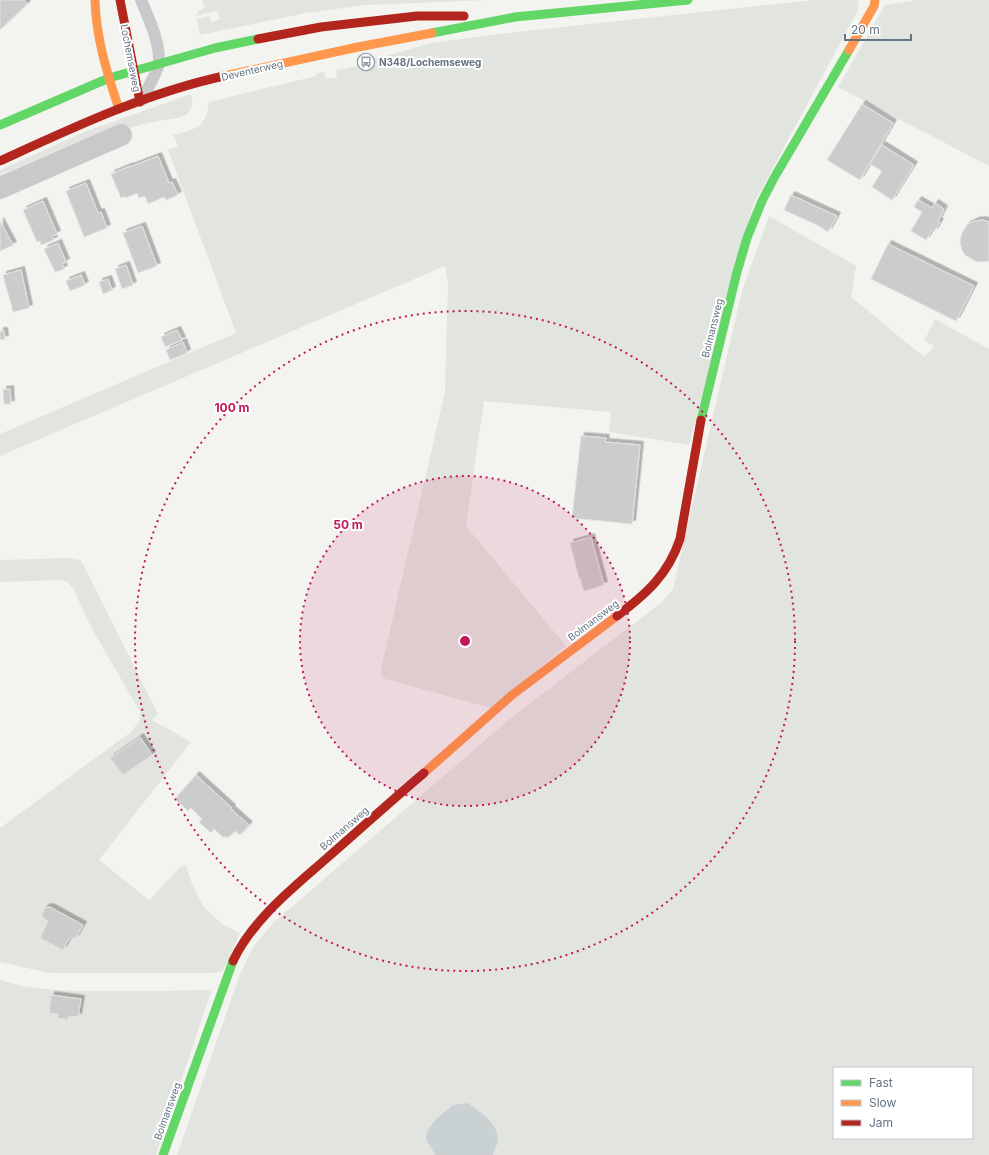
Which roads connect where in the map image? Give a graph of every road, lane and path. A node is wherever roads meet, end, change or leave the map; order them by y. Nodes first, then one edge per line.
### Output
1 (95, 0) edge
2 (120, 0) edge
3 (141, 0) edge
4 (688, 0) edge
5 (875, 0) edge
6 (515, 17) junction
7 (159, 64) junction
8 (134, 71) junction
9 (109, 78) junction
10 (140, 102) junction
11 (119, 109) junction
12 (0, 125) edge
13 (121, 135) dead end
14 (0, 161) edge
15 (0, 188) edge
16 (163, 1155) edge

1 - 9 main road
2 - 8 main road, Lochemseweg
3 - 7 lane
4 - 6 main road, Deventerweg
5 - 16 main road, Bolmansweg
6 - 7 main road, Deventerweg
6 - 10 main road, Deventerweg
7 - 8 main road, Deventerweg
7 - 10 lane, Lochemseweg
8 - 9 main road, Deventerweg
8 - 10 main road, Lochemseweg
9 - 11 main road
9 - 12 main road, Deventerweg
10 - 11 main road, Deventerweg
11 - 14 main road, Deventerweg
13 - 15 street

